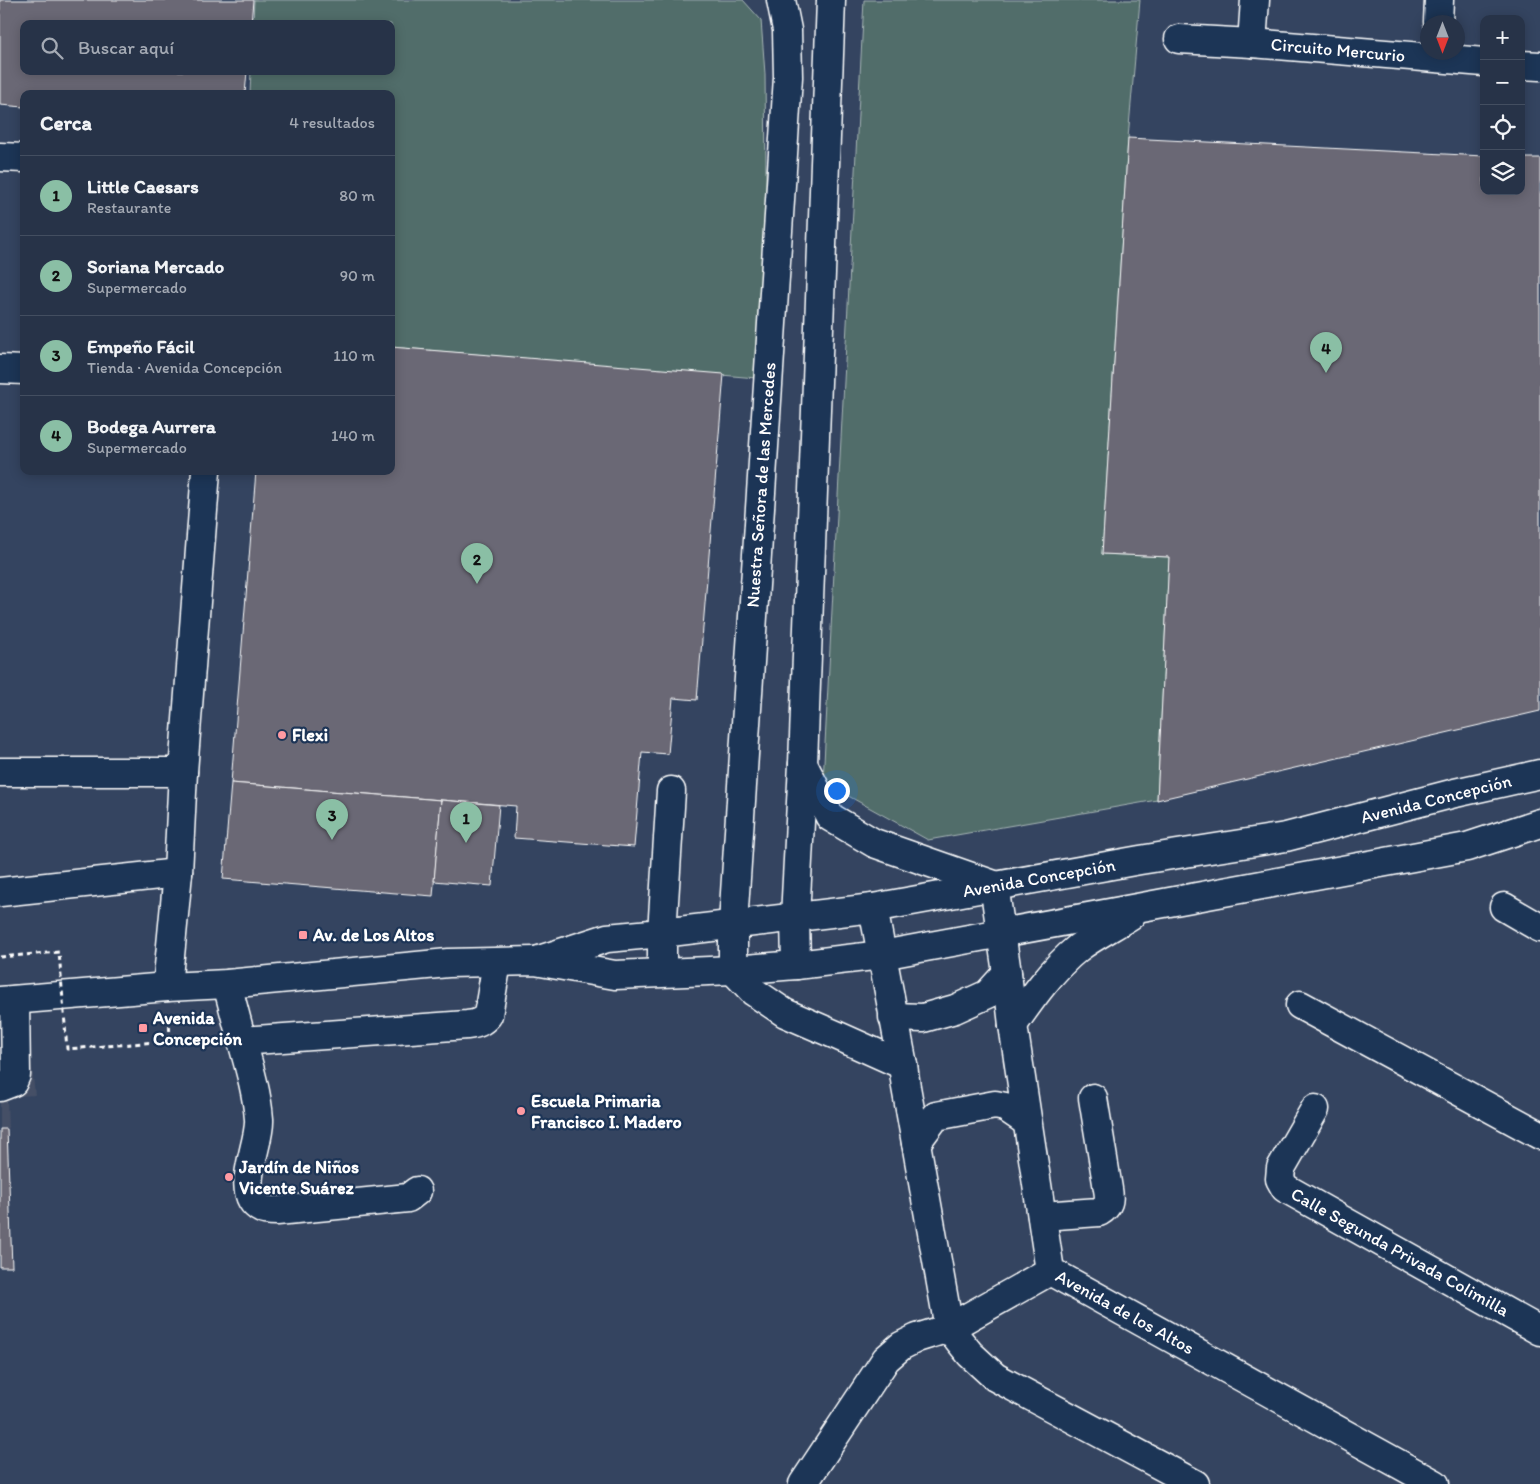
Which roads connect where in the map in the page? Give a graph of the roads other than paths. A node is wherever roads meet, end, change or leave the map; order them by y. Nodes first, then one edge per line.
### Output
1 (781, 0) edge
2 (831, 0) edge
3 (1255, 0) edge
4 (1439, 0) edge
5 (1438, 15) edge
6 (1179, 40) dead end
7 (1252, 42) junction
8 (1420, 55) edge
9 (1465, 60) edge
10 (1480, 62) edge
11 (1525, 65) edge
12 (1540, 66) edge
13 (0, 157) edge
14 (20, 158) edge
15 (0, 369) edge
16 (20, 370) edge
17 (206, 475) edge
18 (1540, 755) edge
19 (803, 764) junction
20 (0, 772) edge
21 (183, 772) junction
22 (1540, 774) edge
23 (671, 791) dead end
24 (1455, 793) junction
25 (1540, 823) edge
26 (1540, 844) edge
27 (1467, 847) junction
28 (178, 873) junction
29 (994, 886) junction
30 (0, 892) edge
31 (1504, 907) dead end
32 (873, 908) junction
33 (1144, 908) junction
34 (795, 917) junction
35 (733, 924) junction
36 (1540, 928) edge
37 (662, 933) junction
38 (1001, 933) junction
39 (882, 955) junction
40 (535, 961) junction
41 (497, 962) junction
42 (796, 965) junction
43 (733, 970) junction
44 (662, 972) junction
45 (1007, 973) junction
46 (227, 984) junction
47 (166, 987) junction
48 (7, 1000) edge
49 (1300, 1005) dead end
50 (893, 1017) junction
51 (1013, 1025) junction
52 (242, 1041) junction
53 (903, 1065) junction
54 (0, 1087) edge
55 (1093, 1098) dead end
56 (1315, 1109) dead end
57 (1027, 1122) junction
58 (1540, 1135) edge
59 (916, 1143) junction
60 (416, 1191) dead end
61 (1042, 1216) junction
62 (1050, 1271) junction
63 (949, 1328) junction
64 (1540, 1331) edge
65 (811, 1481) edge
66 (1195, 1484) edge
67 (1435, 1484) edge

1 - 35 street, Nuestra Señora de las Mercedes
2 - 19 street
3 - 7 street, Circuito Mercurio
4 - 5 street
6 - 7 street, Circuito Mercurio
7 - 8 street, Circuito Mercurio
9 - 10 street, Circuito Mercurio
11 - 12 street
13 - 14 street
15 - 16 street
17 - 21 street
18 - 24 street
19 - 29 street
19 - 34 street
20 - 21 street
21 - 28 street
22 - 24 street, Avenida Concepción
23 - 37 street
24 - 29 street, Avenida Concepción
25 - 27 street, Avenida Concepción
26 - 27 street
27 - 33 street, Avenida Concepción
28 - 30 street
28 - 47 street
29 - 32 street, Avenida Concepción
29 - 38 street, Avenida de los Altos
31 - 36 street
32 - 34 street, Avenida Concepción
32 - 39 street
33 - 38 street, Avenida Concepción
33 - 51 street
34 - 35 street, Avenida Concepción
34 - 42 street
35 - 37 street, Avenida Concepción
35 - 43 street, Nuestra Señora de las Mercedes
37 - 40 street, Avenida Concepción
37 - 44 street
38 - 39 street, Avenida Concepción
38 - 45 street, Avenida de los Altos
39 - 42 street, Avenida Concepción
39 - 50 street
40 - 41 street, Avenida Concepción
40 - 44 street, Avenida Concepción
41 - 46 street, Avenida Concepción
41 - 52 street
42 - 43 street, Avenida Concepción
43 - 44 street, Avenida Concepción
43 - 53 street
45 - 50 street
45 - 51 street, Avenida de los Altos
46 - 47 street, Avenida Concepción
46 - 52 street
47 - 48 street, Avenida Concepción
48 - 54 street
49 - 58 street
50 - 53 street
51 - 57 street, Avenida de los Altos
52 - 60 street
53 - 59 street
55 - 61 street
56 - 64 street, Calle Segunda Privada Colimilla
57 - 59 street
57 - 61 street, Avenida de los Altos
59 - 63 street
61 - 62 street, Avenida de los Altos
62 - 63 street
62 - 67 street, Avenida de los Altos
63 - 65 street
63 - 66 street

